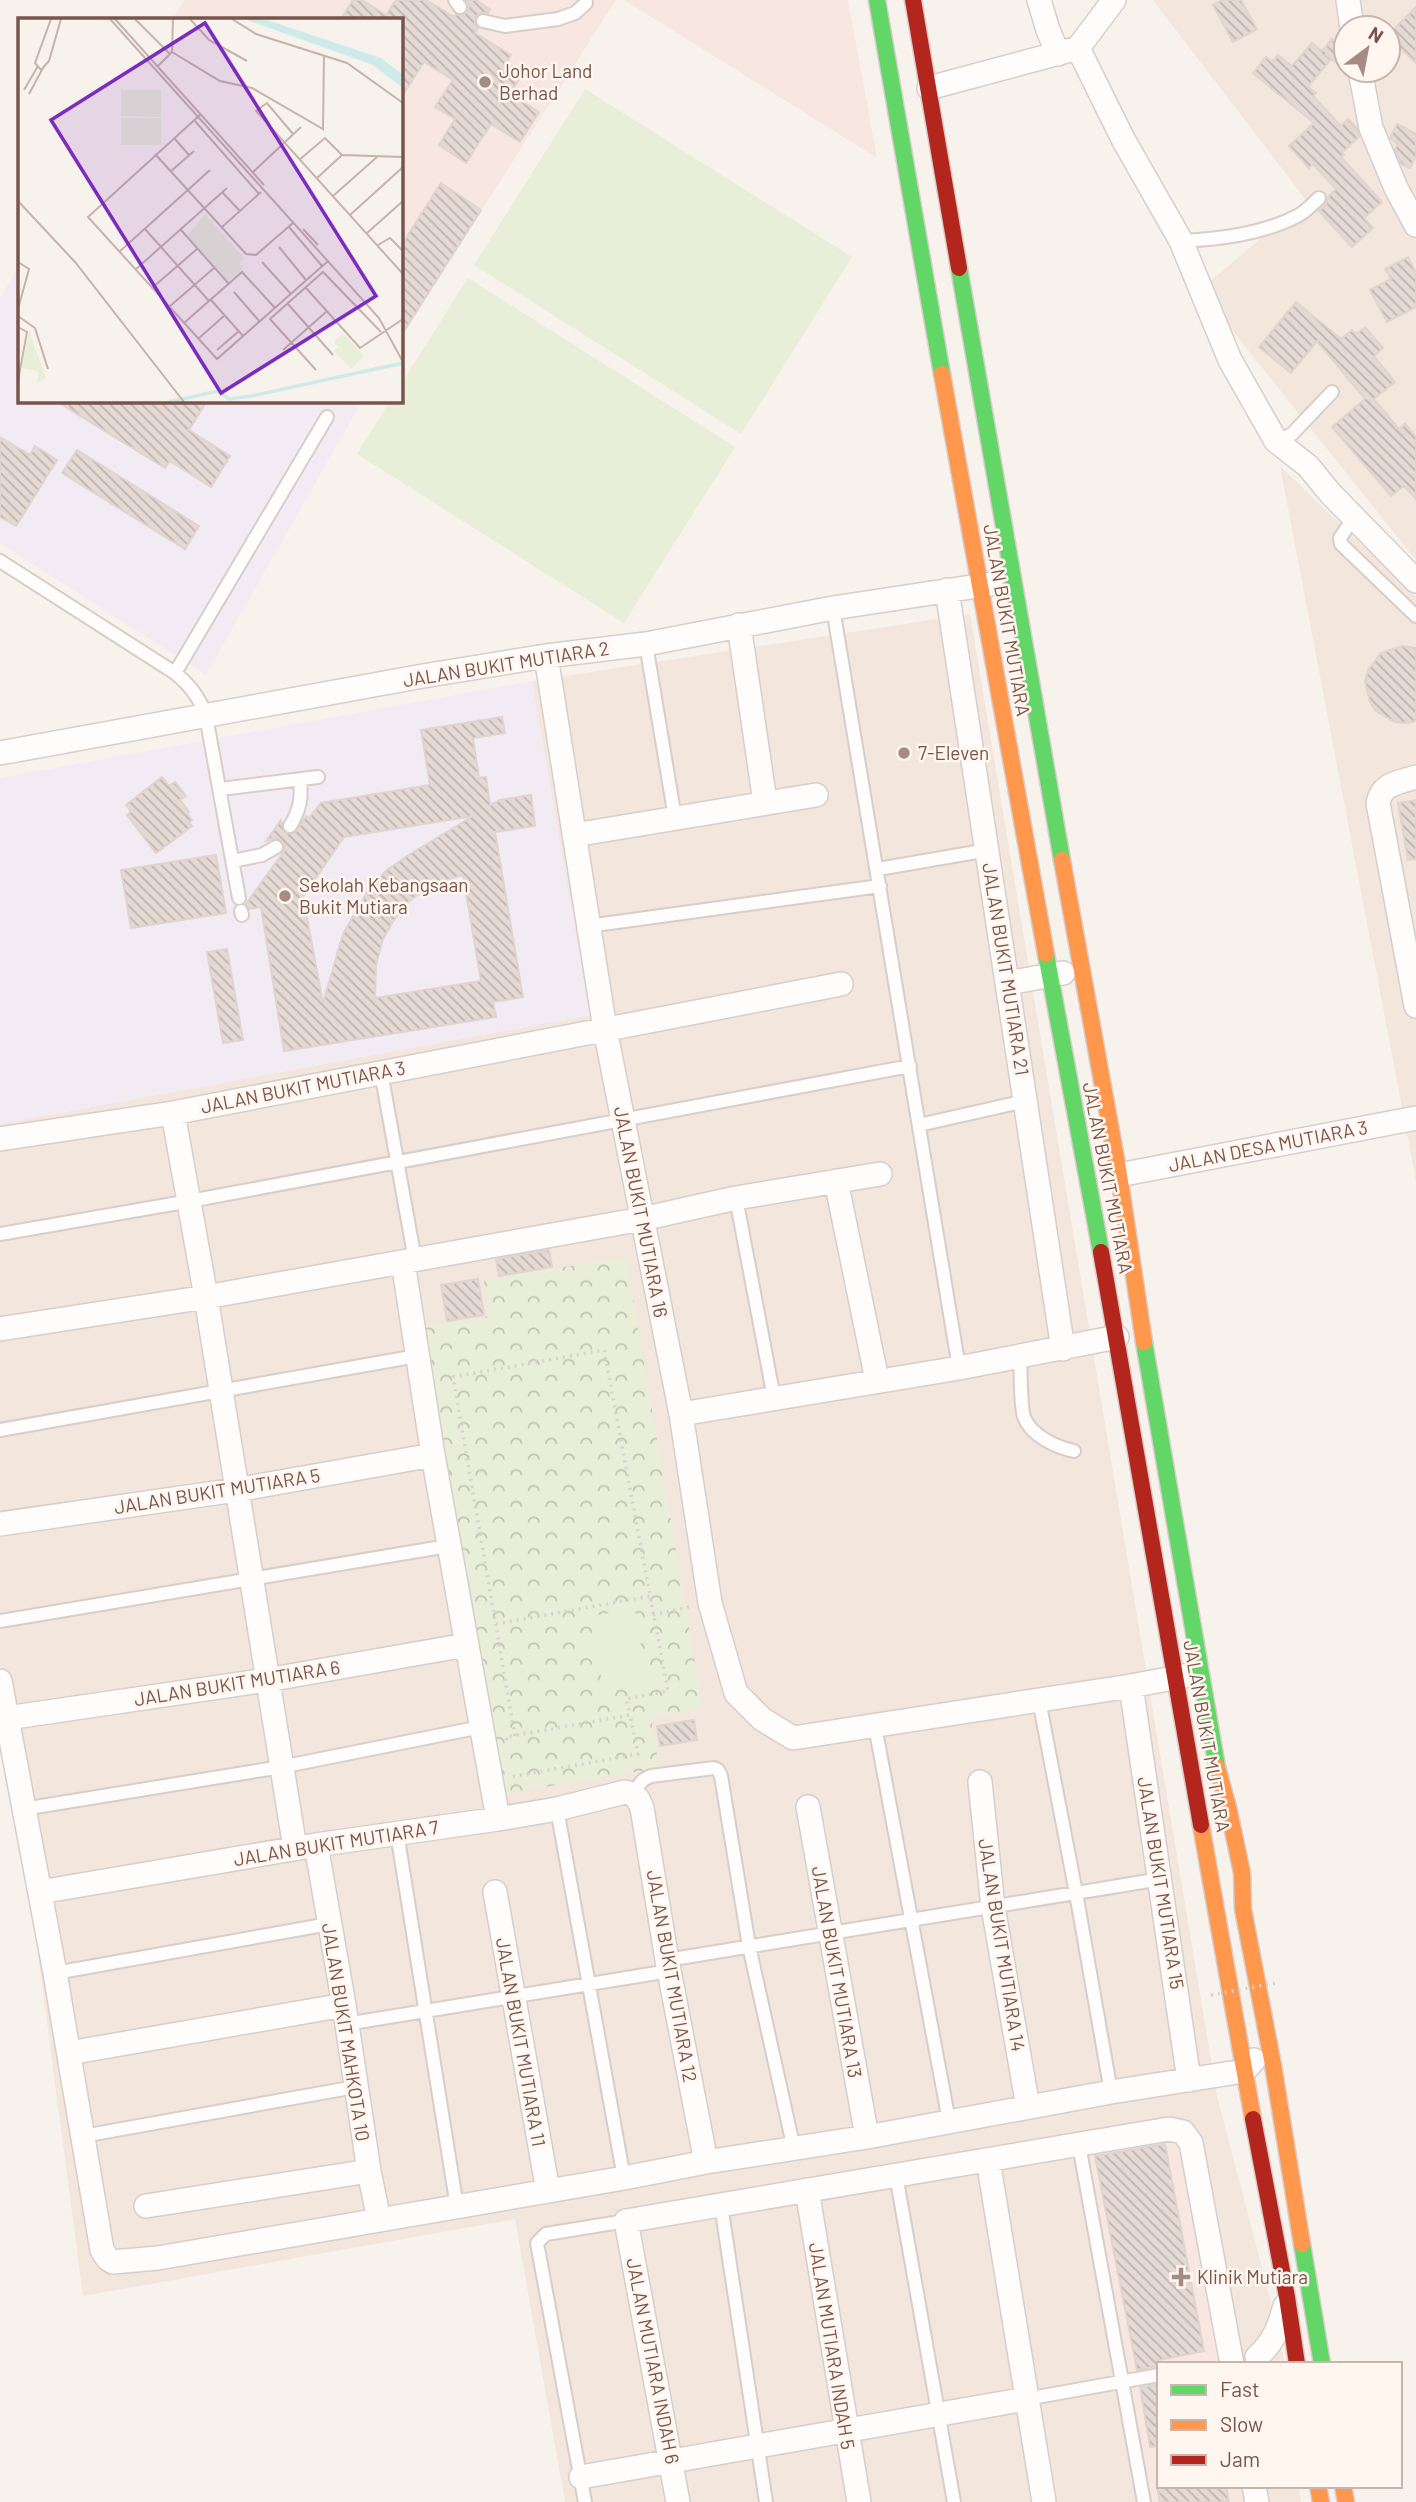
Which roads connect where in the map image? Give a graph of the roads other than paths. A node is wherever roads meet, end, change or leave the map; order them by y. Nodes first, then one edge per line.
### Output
1 (877, 0) edge
2 (913, 0) edge
3 (1040, 0) edge
4 (1114, 0) edge
5 (586, 3) dead end
6 (483, 21) dead end
7 (1068, 51) junction
8 (889, 69) junction
9 (1363, 84) edge
10 (929, 88) junction
11 (899, 131) junction
12 (1319, 198) dead end
13 (1416, 225) edge
14 (1181, 242) junction
15 (1332, 392) dead end
16 (327, 417) dead end
17 (1276, 442) junction
18 (1354, 517) junction
19 (0, 561) edge
20 (1012, 580) junction
21 (1416, 580) edge
22 (979, 586) junction
23 (947, 590) junction
24 (833, 608) junction
25 (1416, 616) edge
26 (739, 625) junction
27 (646, 644) junction
28 (546, 656) junction
29 (175, 673) junction
30 (206, 716) junction
31 (0, 753) edge
32 (318, 777) dead end
33 (1416, 777) edge
34 (300, 779) junction
35 (221, 789) junction
36 (816, 795) dead end
37 (765, 802) junction
38 (675, 818) junction
39 (290, 826) dead end
40 (574, 835) junction
41 (276, 847) dead end
42 (988, 850) junction
43 (233, 860) junction
44 (877, 869) junction
45 (880, 886) junction
46 (241, 908) dead end
47 (588, 926) junction
48 (1082, 969) junction
49 (1049, 976) junction
50 (1008, 983) junction
51 (841, 984) dead end
52 (1416, 1006) edge
53 (606, 1029) junction
54 (910, 1066) junction
55 (381, 1072) junction
56 (1026, 1101) junction
57 (173, 1113) junction
58 (1416, 1118) edge
59 (623, 1121) junction
60 (919, 1125) junction
61 (0, 1139) edge
62 (1081, 1154) junction
63 (397, 1162) junction
64 (880, 1174) dead end
65 (1119, 1175) junction
66 (836, 1181) junction
67 (736, 1198) junction
68 (190, 1201) junction
69 (642, 1219) junction
70 (1094, 1220) junction
71 (0, 1234) edge
72 (409, 1261) junction
73 (206, 1297) junction
74 (0, 1329) edge
75 (1116, 1337) junction
76 (1063, 1349) junction
77 (417, 1356) junction
78 (1020, 1356) junction
79 (959, 1368) junction
80 (877, 1380) junction
81 (221, 1391) junction
82 (774, 1398) junction
83 (681, 1414) junction
84 (0, 1430) edge
85 (1074, 1451) dead end
86 (433, 1455) junction
87 (236, 1490) junction
88 (0, 1524) edge
89 (448, 1546) junction
90 (251, 1580) junction
91 (0, 1621) edge
92 (466, 1645) junction
93 (1200, 1672) junction
94 (1176, 1677) junction
95 (267, 1680) junction
96 (0, 1681) edge
97 (1130, 1686) junction
98 (1039, 1700) junction
99 (7, 1718) junction
100 (875, 1726) junction
101 (481, 1727) junction
102 (281, 1767) junction
103 (980, 1783) dead end
104 (632, 1794) junction
105 (808, 1807) dead end
106 (23, 1809) junction
107 (557, 1809) junction
108 (498, 1819) junction
109 (397, 1833) junction
110 (305, 1846) junction
111 (1161, 1879) junction
112 (40, 1892) junction
113 (495, 1892) dead end
114 (1076, 1894) junction
115 (993, 1907) junction
116 (910, 1919) junction
117 (329, 1924) junction
118 (830, 1933) junction
119 (749, 1946) junction
120 (668, 1965) junction
121 (55, 1973) junction
122 (589, 1984) junction
123 (513, 1997) junction
124 (425, 2011) junction
125 (1263, 2011) junction
126 (345, 2015) junction
127 (68, 2053) junction
128 (1244, 2071) junction
129 (1189, 2080) junction
130 (355, 2087) junction
131 (1111, 2091) junction
132 (1028, 2107) junction
133 (948, 2121) junction
134 (1282, 2122) junction
135 (83, 2136) junction
136 (867, 2137) junction
137 (1079, 2145) junction
138 (794, 2149) junction
139 (988, 2160) junction
140 (706, 2162) junction
141 (369, 2171) junction
142 (897, 2175) junction
143 (624, 2178) junction
144 (807, 2190) junction
145 (548, 2191) junction
146 (721, 2205) junction
147 (146, 2206) dead end
148 (457, 2207) junction
149 (379, 2220) junction
150 (626, 2221) junction
151 (1287, 2297) junction
152 (1266, 2360) edge
153 (1226, 2362) edge
154 (1239, 2362) edge
155 (1297, 2362) edge
156 (1322, 2362) edge
157 (1157, 2375) edge
158 (1123, 2383) junction
159 (1026, 2399) junction
160 (939, 2415) junction
161 (846, 2431) junction
162 (756, 2446) junction
163 (672, 2461) junction
164 (581, 2477) junction
165 (585, 2502) edge
166 (678, 2502) edge
167 (766, 2502) edge
168 (859, 2502) edge
169 (954, 2502) edge
170 (1044, 2502) edge
171 (1144, 2502) edge

1 - 8 street, JALAN BUKIT MUTIARA
2 - 10 street, JALAN BUKIT MUTIARA
3 - 7 street
4 - 7 street
5 - 6 lane
7 - 10 street
7 - 14 street
8 - 10 street
8 - 11 street, JALAN BUKIT MUTIARA
9 - 13 street
10 - 11 street
10 - 20 street, JALAN BUKIT MUTIARA
11 - 22 street, JALAN BUKIT MUTIARA
12 - 14 lane
14 - 17 street
15 - 17 lane
16 - 29 lane
17 - 18 street
18 - 21 street
18 - 25 lane
19 - 29 lane
20 - 22 street, JALAN BUKIT MUTIARA 2
20 - 48 street, JALAN BUKIT MUTIARA
22 - 23 street, JALAN BUKIT MUTIARA 2
22 - 49 street, JALAN BUKIT MUTIARA
23 - 24 street, JALAN BUKIT MUTIARA 2
23 - 42 street, JALAN BUKIT MUTIARA 21
24 - 26 street, JALAN BUKIT MUTIARA 2
24 - 44 lane
26 - 27 street, JALAN BUKIT MUTIARA 2
26 - 37 street
27 - 28 street, JALAN BUKIT MUTIARA 2
27 - 38 lane
28 - 30 street, JALAN BUKIT MUTIARA 2
28 - 40 street, JALAN BUKIT MUTIARA 16
29 - 30 lane
30 - 31 street, JALAN BUKIT MUTIARA 2
30 - 35 lane
32 - 34 lane
33 - 52 street
34 - 35 lane
34 - 39 lane
35 - 43 lane
36 - 37 street
37 - 38 street
38 - 40 street
40 - 47 street, JALAN BUKIT MUTIARA 16
41 - 43 lane
42 - 44 lane
42 - 50 street, JALAN BUKIT MUTIARA 21
43 - 46 lane
44 - 45 lane
45 - 47 lane
45 - 54 lane
47 - 53 street, JALAN BUKIT MUTIARA 16
48 - 49 street
48 - 65 street, JALAN BUKIT MUTIARA
49 - 50 street
49 - 62 street, JALAN BUKIT MUTIARA
50 - 56 street, JALAN BUKIT MUTIARA 21
51 - 53 street, JALAN BUKIT MUTIARA 3
53 - 55 street, JALAN BUKIT MUTIARA 3
53 - 59 street, JALAN BUKIT MUTIARA 16
54 - 59 lane
54 - 60 lane
55 - 57 street, JALAN BUKIT MUTIARA 3
55 - 63 lane
56 - 60 lane
56 - 76 street, JALAN BUKIT MUTIARA 21
57 - 61 street, JALAN BUKIT MUTIARA 3
57 - 68 street, JALAN BUKIT MAHKOTA 10
58 - 65 street, JALAN DESA MUTIARA 3
59 - 63 lane
59 - 69 street, JALAN BUKIT MUTIARA 16
60 - 79 lane
62 - 65 street
62 - 70 street, JALAN BUKIT MUTIARA
63 - 68 lane
63 - 72 lane
64 - 66 street
65 - 70 street
65 - 93 street, JALAN BUKIT MUTIARA
66 - 67 street
66 - 80 street
67 - 69 street
67 - 82 lane
68 - 71 lane
68 - 73 street, JALAN BUKIT MAHKOTA 10
69 - 72 street
69 - 83 street, JALAN BUKIT MUTIARA 16
70 - 75 street, JALAN BUKIT MUTIARA
72 - 73 street
72 - 77 street
73 - 74 street
73 - 81 street, JALAN BUKIT MAHKOTA 10
75 - 76 street
75 - 94 street, JALAN BUKIT MUTIARA
76 - 78 street
77 - 81 lane
77 - 86 street
78 - 79 street
78 - 85 lane
79 - 80 street
80 - 82 street
81 - 84 lane
81 - 87 street, JALAN BUKIT MAHKOTA 10
82 - 83 street
83 - 100 street, JALAN BUKIT MUTIARA 16
86 - 87 street, JALAN BUKIT MUTIARA 5
86 - 89 street
87 - 88 street, JALAN BUKIT MUTIARA 5
87 - 90 street, JALAN BUKIT MAHKOTA 10
89 - 90 lane
89 - 92 street
90 - 91 lane
90 - 95 street, JALAN BUKIT MAHKOTA 10
92 - 95 street, JALAN BUKIT MUTIARA 6
92 - 101 street
93 - 94 street
93 - 125 street, JALAN BUKIT MUTIARA
94 - 97 street
94 - 128 street, JALAN BUKIT MUTIARA
95 - 99 street, JALAN BUKIT MUTIARA 6
95 - 102 street, JALAN BUKIT MAHKOTA 10
96 - 99 street
97 - 98 street
97 - 111 street, JALAN BUKIT MUTIARA 15
98 - 100 street
98 - 114 lane
99 - 106 street
100 - 116 lane
101 - 102 lane
101 - 108 street
102 - 106 lane
102 - 110 street, JALAN BUKIT MAHKOTA 10
103 - 115 street, JALAN BUKIT MUTIARA 14
104 - 107 street, JALAN BUKIT MUTIARA 7
104 - 119 lane
104 - 120 street, JALAN BUKIT MUTIARA 12
105 - 118 street, JALAN BUKIT MUTIARA 13
106 - 112 street
107 - 108 street, JALAN BUKIT MUTIARA 7
107 - 122 lane
108 - 109 street, JALAN BUKIT MUTIARA 7
109 - 110 street, JALAN BUKIT MUTIARA 7
109 - 124 lane
110 - 112 street, JALAN BUKIT MUTIARA 7
110 - 117 street, JALAN BUKIT MAHKOTA 10
111 - 114 lane
111 - 129 street, JALAN BUKIT MUTIARA 15
112 - 121 street
113 - 123 street, JALAN BUKIT MUTIARA 11
114 - 115 lane
114 - 131 lane
115 - 116 lane
115 - 132 street, JALAN BUKIT MUTIARA 14
116 - 118 lane
116 - 133 lane
117 - 121 lane
117 - 126 street, JALAN BUKIT MAHKOTA 10
118 - 119 lane
118 - 136 street, JALAN BUKIT MUTIARA 13
119 - 120 lane
119 - 138 lane
120 - 122 lane
120 - 140 street, JALAN BUKIT MUTIARA 12
121 - 127 street
122 - 123 lane
122 - 143 lane
123 - 124 lane
123 - 145 street, JALAN BUKIT MUTIARA 11
124 - 126 lane
124 - 148 lane
125 - 128 street
125 - 134 street, JALAN BUKIT MUTIARA
126 - 127 street
126 - 130 street, JALAN BUKIT MAHKOTA 10
127 - 135 street
128 - 129 street
128 - 134 street
128 - 151 street, JALAN BUKIT MUTIARA
129 - 131 street
130 - 135 lane
130 - 141 street, JALAN BUKIT MAHKOTA 10
131 - 132 street
132 - 133 street
133 - 136 street
134 - 156 street, JALAN BUKIT MUTIARA
135 - 149 street
136 - 138 street
137 - 139 street
137 - 153 street
137 - 158 lane
138 - 140 street
139 - 142 street
139 - 159 street
140 - 143 street
141 - 147 street
141 - 149 street, JALAN BUKIT MAHKOTA 10
142 - 144 street
142 - 160 lane
143 - 145 street
144 - 146 street
144 - 161 street, JALAN MUTIARA INDAH 5
145 - 148 street
146 - 150 street
146 - 162 lane
148 - 149 street
150 - 163 street, JALAN MUTIARA INDAH 6
150 - 164 lane
151 - 152 street
151 - 155 street, JALAN BUKIT MUTIARA
152 - 154 street
157 - 158 lane
158 - 159 lane
158 - 171 lane
159 - 160 street
159 - 170 street
160 - 161 street
160 - 169 lane
161 - 162 street
161 - 168 street, JALAN MUTIARA INDAH 5
162 - 163 street
162 - 167 lane
163 - 164 street
163 - 166 street, JALAN MUTIARA INDAH 6
164 - 165 lane

